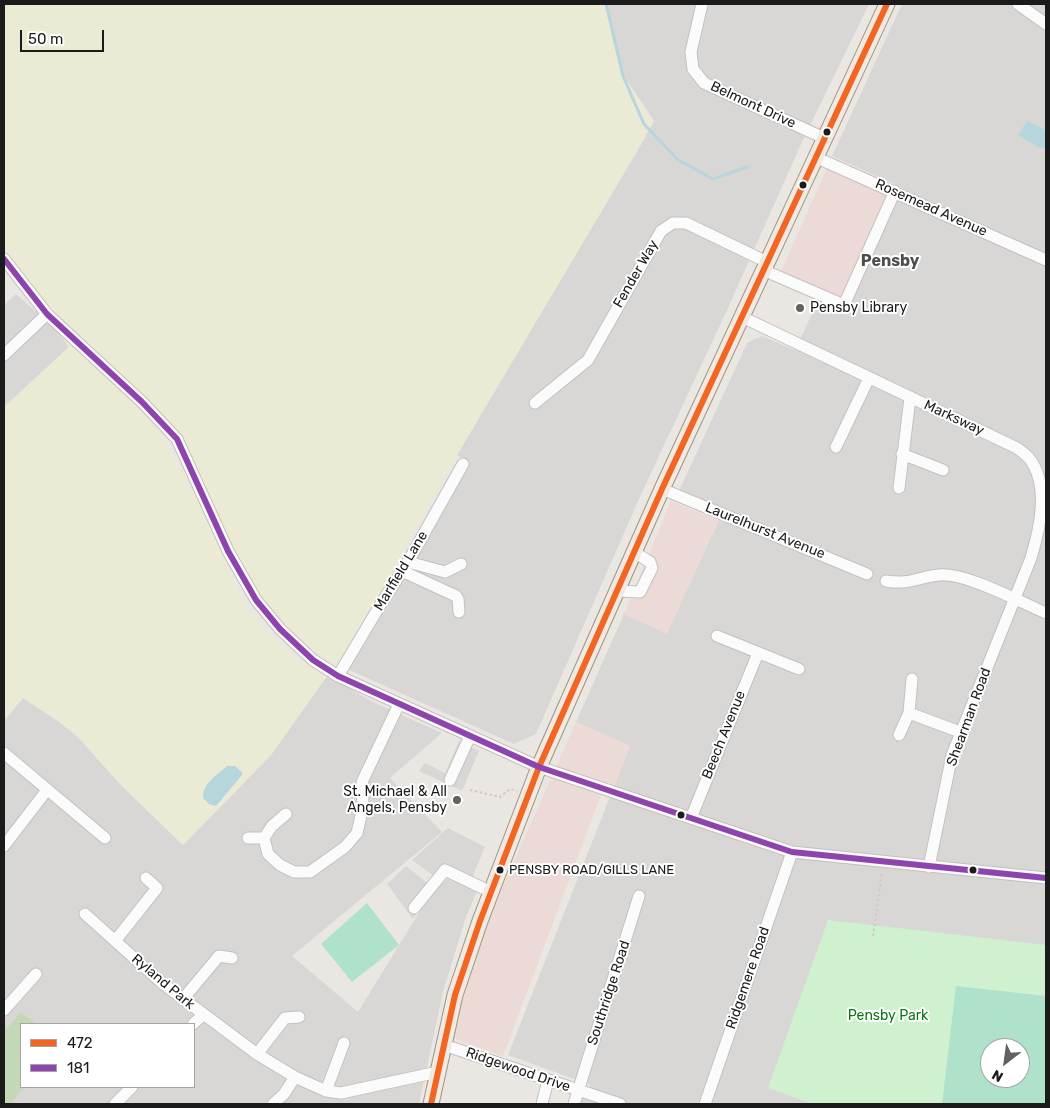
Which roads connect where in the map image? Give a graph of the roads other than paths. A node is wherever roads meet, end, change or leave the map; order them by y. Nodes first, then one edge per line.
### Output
1 (702, 4) edge
2 (886, 4) edge
3 (1018, 4) edge
4 (1046, 24) edge
5 (824, 138) junction
6 (815, 157) junction
7 (895, 191) junction
8 (4, 259) edge
9 (1046, 260) edge
10 (765, 266) junction
11 (47, 314) junction
12 (742, 317) junction
13 (4, 355) edge
14 (869, 378) junction
15 (910, 398) junction
16 (535, 403) dead end
17 (836, 447) dead end
18 (902, 454) junction
19 (463, 464) dead end
20 (943, 470) dead end
21 (899, 488) dead end
22 (662, 489) junction
23 (1044, 489) edge
24 (634, 552) junction
25 (461, 564) dead end
26 (405, 566) junction
27 (868, 574) dead end
28 (886, 581) dead end
29 (617, 591) junction
30 (1014, 600) junction
31 (459, 612) dead end
32 (1046, 613) edge
33 (717, 636) dead end
34 (758, 653) junction
35 (799, 669) dead end
36 (338, 676) junction
37 (912, 679) dead end
38 (399, 704) junction
39 (909, 713) junction
40 (960, 732) junction
41 (899, 735) dead end
42 (470, 736) junction
43 (4, 753) edge
44 (539, 767) junction
45 (450, 780) dead end
46 (46, 790) junction
47 (286, 814) dead end
48 (691, 818) junction
49 (105, 838) dead end
50 (248, 838) dead end
51 (264, 838) junction
52 (4, 846) edge
53 (792, 852) junction
54 (929, 867) junction
55 (146, 878) dead end
56 (1046, 878) edge
57 (491, 892) junction
58 (639, 896) dead end
59 (414, 908) dead end
60 (85, 914) dead end
61 (115, 941) junction
62 (232, 958) dead end
63 (36, 974) dead end
64 (183, 999) junction
65 (4, 1010) edge
66 (203, 1015) junction
67 (299, 1017) dead end
68 (194, 1023) edge
69 (344, 1043) dead end
70 (444, 1045) junction
71 (257, 1054) junction
72 (438, 1072) junction
73 (295, 1077) junction
74 (548, 1080) junction
75 (131, 1088) edge
76 (578, 1090) junction
77 (326, 1091) junction
78 (115, 1104) edge
79 (273, 1104) edge
80 (431, 1104) edge
81 (542, 1104) edge
82 (574, 1104) edge
83 (620, 1104) edge
84 (705, 1104) edge

1 - 5 street, Belmont Drive
2 - 5 main road
3 - 4 street
5 - 6 main road
6 - 7 street, Rosemead Avenue
6 - 10 main road
7 - 9 street, Rosemead Avenue
7 - 10 street, Fender Way
8 - 11 street
10 - 12 main road
10 - 16 street, Fender Way
11 - 13 street
11 - 36 street
12 - 14 street, Marksway
12 - 22 main road
14 - 15 street, Marksway
14 - 17 street
15 - 18 street
15 - 23 street, Marksway
18 - 20 street
18 - 21 street
19 - 26 street, Marlfield Lane
22 - 24 main road
22 - 27 street, Laurelhurst Avenue
23 - 30 street, Marksway
24 - 29 main road
24 - 29 street
25 - 26 street
26 - 31 street
26 - 36 street, Marlfield Lane
28 - 30 street
29 - 44 main road
30 - 32 street
30 - 40 street, Shearman Road
33 - 34 street
34 - 35 street
34 - 48 street, Beech Avenue
36 - 38 street
37 - 39 street
38 - 42 street
38 - 51 street
39 - 40 street
39 - 41 street
40 - 54 street, Shearman Road
42 - 44 street
42 - 45 street
43 - 46 street
44 - 48 street
44 - 57 main road
46 - 49 street
46 - 52 street
47 - 51 street
48 - 53 street
50 - 51 street
53 - 54 street
53 - 84 street, Ridgemere Road
54 - 56 street
55 - 61 street
57 - 59 street
57 - 70 main road
58 - 76 street, Southridge Road
60 - 61 street, Ryland Park
61 - 64 street, Ryland Park
62 - 64 street
63 - 65 street
64 - 66 street, Ryland Park
66 - 68 street
66 - 71 street, Ryland Park
67 - 71 street
69 - 77 street
70 - 72 main road
70 - 74 street, Ridgewood Drive
71 - 73 street, Ryland Park
72 - 77 street
72 - 80 main road
73 - 77 street, Ryland Park
73 - 79 street
74 - 76 street, Ridgewood Drive
74 - 81 street
75 - 78 street
76 - 82 street, Southridge Road
76 - 83 street, Ridgewood Drive

